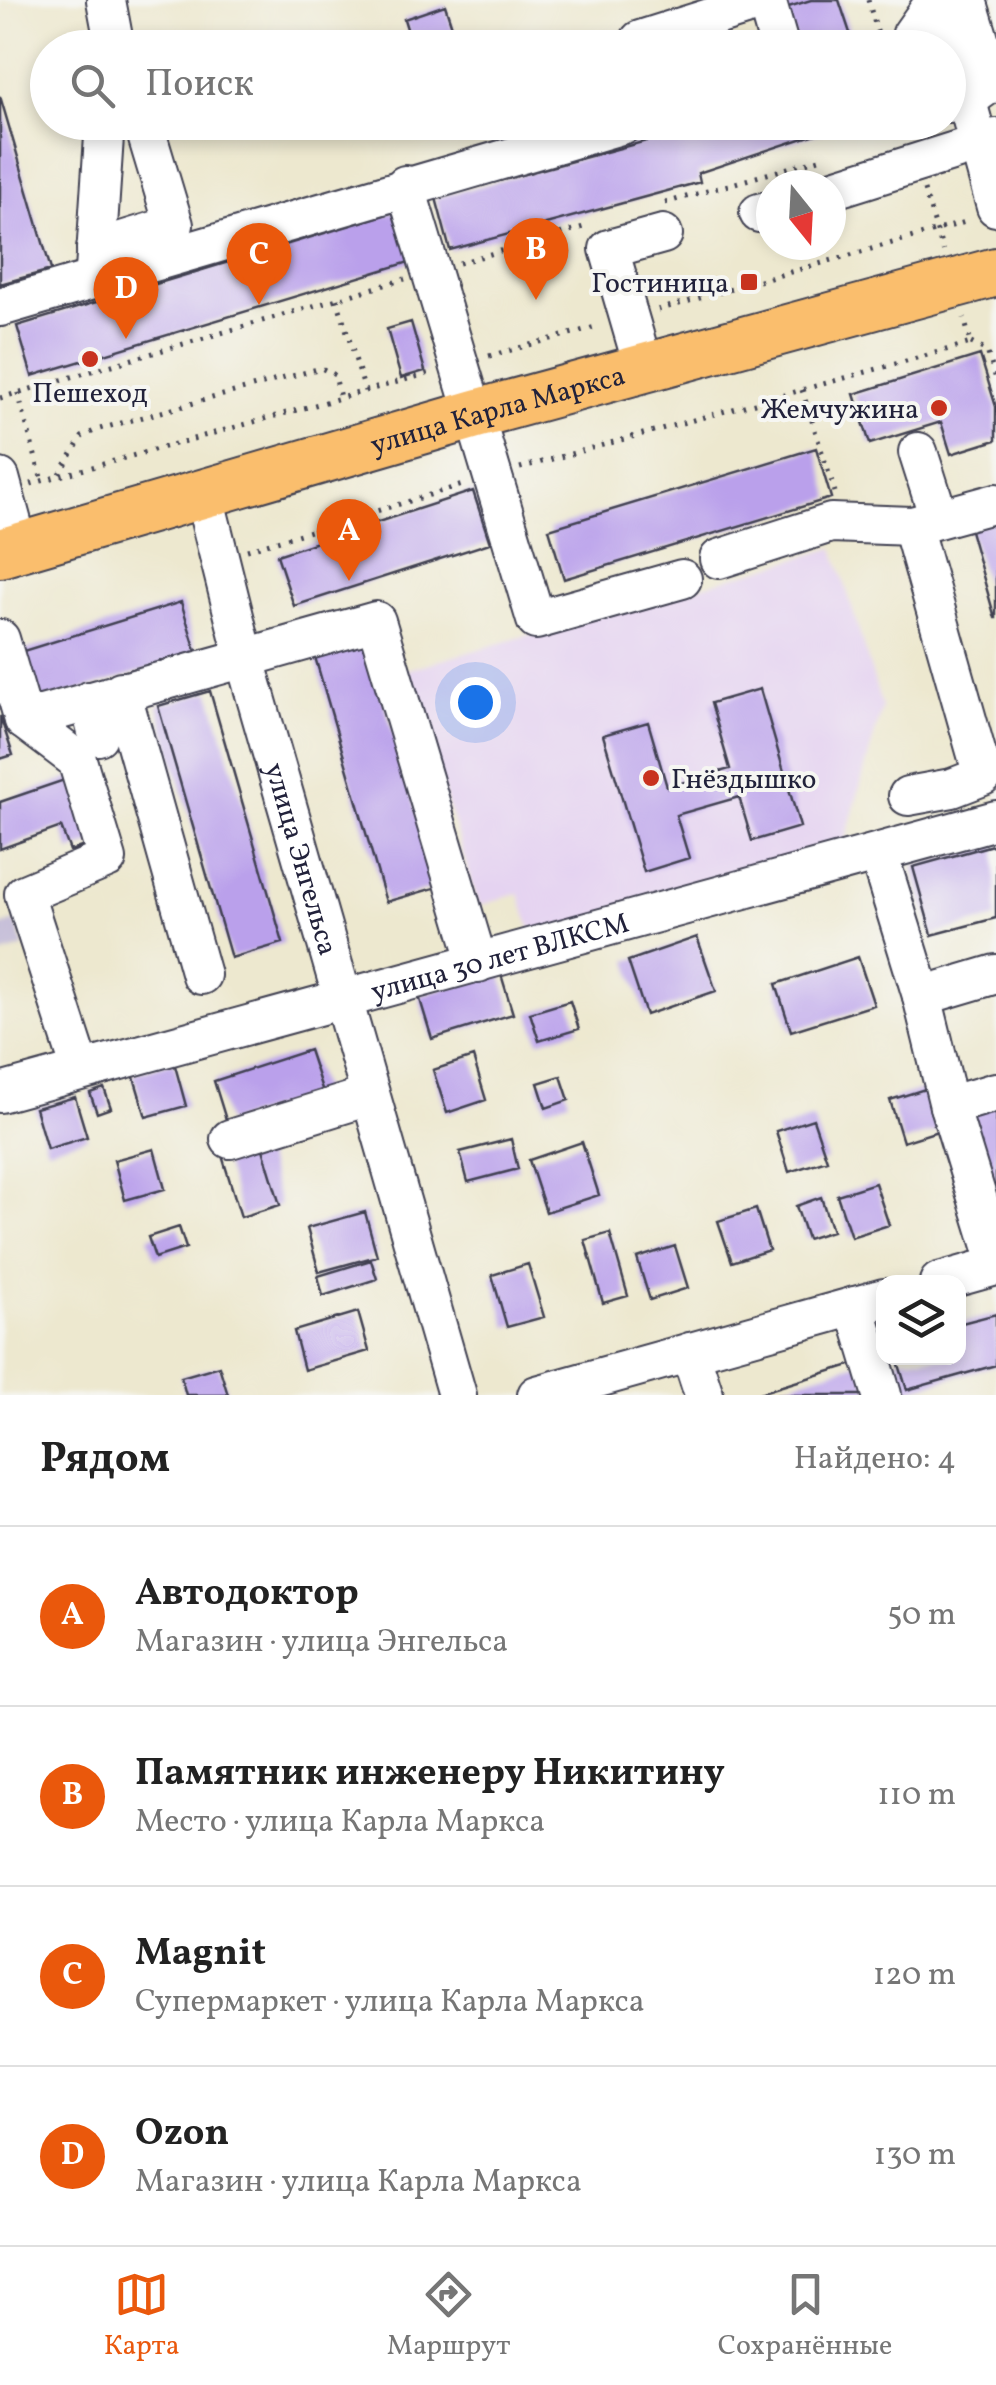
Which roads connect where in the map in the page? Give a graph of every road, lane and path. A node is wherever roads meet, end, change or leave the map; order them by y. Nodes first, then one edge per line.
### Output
1 (106, 0) edge
2 (766, 0) edge
3 (868, 0) edge
4 (938, 0) edge
5 (967, 0) edge
6 (114, 30) edge
7 (672, 30) edge
8 (775, 30) edge
9 (877, 30) edge
10 (915, 30) edge
11 (944, 30) edge
12 (966, 97) edge
13 (966, 112) edge
14 (104, 140) edge
15 (148, 140) edge
16 (567, 140) edge
17 (890, 140) edge
18 (909, 140) edge
19 (987, 140) edge
20 (911, 148) junction
21 (841, 170) edge
22 (405, 186) junction
23 (756, 193) edge
24 (987, 213) edge
25 (661, 219) joint
26 (602, 222) dead end
27 (936, 232) junction
28 (95, 264) junction
29 (432, 271) junction
30 (975, 278) edge
31 (337, 299) junction
32 (0, 307) edge
33 (629, 318) junction
34 (971, 344) junction
35 (460, 364) junction
36 (644, 369) junction
37 (996, 379) edge
38 (802, 390) junction
39 (364, 391) junction
40 (18, 393) junction
41 (0, 398) edge
42 (340, 398) junction
43 (476, 414) junction
44 (918, 452) dead end
45 (59, 476) junction
46 (492, 476) junction
47 (42, 481) junction
48 (2, 485) edge
49 (204, 492) junction
50 (996, 503) edge
51 (925, 522) junction
52 (846, 524) junction
53 (10, 550) edge
54 (220, 558) junction
55 (719, 559) dead end
56 (682, 580) dead end
57 (0, 639) edge
58 (244, 656) junction
59 (102, 709) junction
60 (24, 720) junction
61 (908, 796) dead end
62 (996, 820) edge
63 (878, 853) junction
64 (478, 962) junction
65 (996, 974) edge
66 (201, 975) dead end
67 (344, 995) junction
68 (922, 996) junction
69 (81, 1070) junction
70 (996, 1092) edge
71 (0, 1093) edge
72 (369, 1096) junction
73 (949, 1106) junction
74 (230, 1139) dead end
75 (996, 1263) edge
76 (961, 1275) edge
77 (869, 1302) edge
78 (690, 1352) junction
79 (456, 1395) edge
80 (537, 1395) edge
81 (704, 1395) edge
82 (882, 1395) edge

1 - 6 street
2 - 7 street
2 - 8 street
3 - 9 path
4 - 10 street
4 - 11 street
5 - 12 street
13 - 19 street
14 - 28 street
15 - 28 street
16 - 22 street
17 - 20 path
18 - 20 path
19 - 20 street
19 - 24 street
20 - 21 street
20 - 27 path
22 - 28 street
22 - 29 street
23 - 25 path
24 - 27 path
25 - 33 street
26 - 29 path
27 - 30 path
27 - 33 path
28 - 32 street
29 - 31 path
29 - 35 street
30 - 34 path
30 - 36 main road, улица Карла Маркса
31 - 39 path
31 - 40 path
33 - 35 path
33 - 36 street
34 - 37 path
34 - 38 path
35 - 39 path
35 - 43 street
36 - 43 main road, улица Карла Маркса
38 - 46 path
38 - 52 path
39 - 42 path
40 - 41 path
40 - 47 path
42 - 45 path
42 - 45 path
43 - 46 street
43 - 49 main road, улица Карла Маркса
44 - 51 street
45 - 47 path
46 - 54 path
46 - 56 street
47 - 48 path
48 - 53 street
49 - 53 main road, улица Карла Маркса
49 - 54 street, улица Энгельса
50 - 51 street
51 - 52 street
51 - 61 street
52 - 55 street
54 - 58 street, улица Энгельса
57 - 60 street
58 - 59 street
58 - 64 street
58 - 67 street, улица Энгельса
59 - 60 street
59 - 66 street
60 - 69 street
62 - 63 street, улица 30 лет ВЛКСМ
63 - 64 street, улица 30 лет ВЛКСМ
63 - 68 street
64 - 67 street, улица 30 лет ВЛКСМ
65 - 68 street
67 - 69 street, улица 30 лет ВЛКСМ
67 - 72 street, улица Энгельса
68 - 73 street
69 - 71 street, улица 30 лет ВЛКСМ
70 - 73 street
72 - 74 street
72 - 79 street, улица Энгельса
73 - 75 street
75 - 76 street
77 - 78 street
77 - 82 street
78 - 80 street
78 - 81 street

